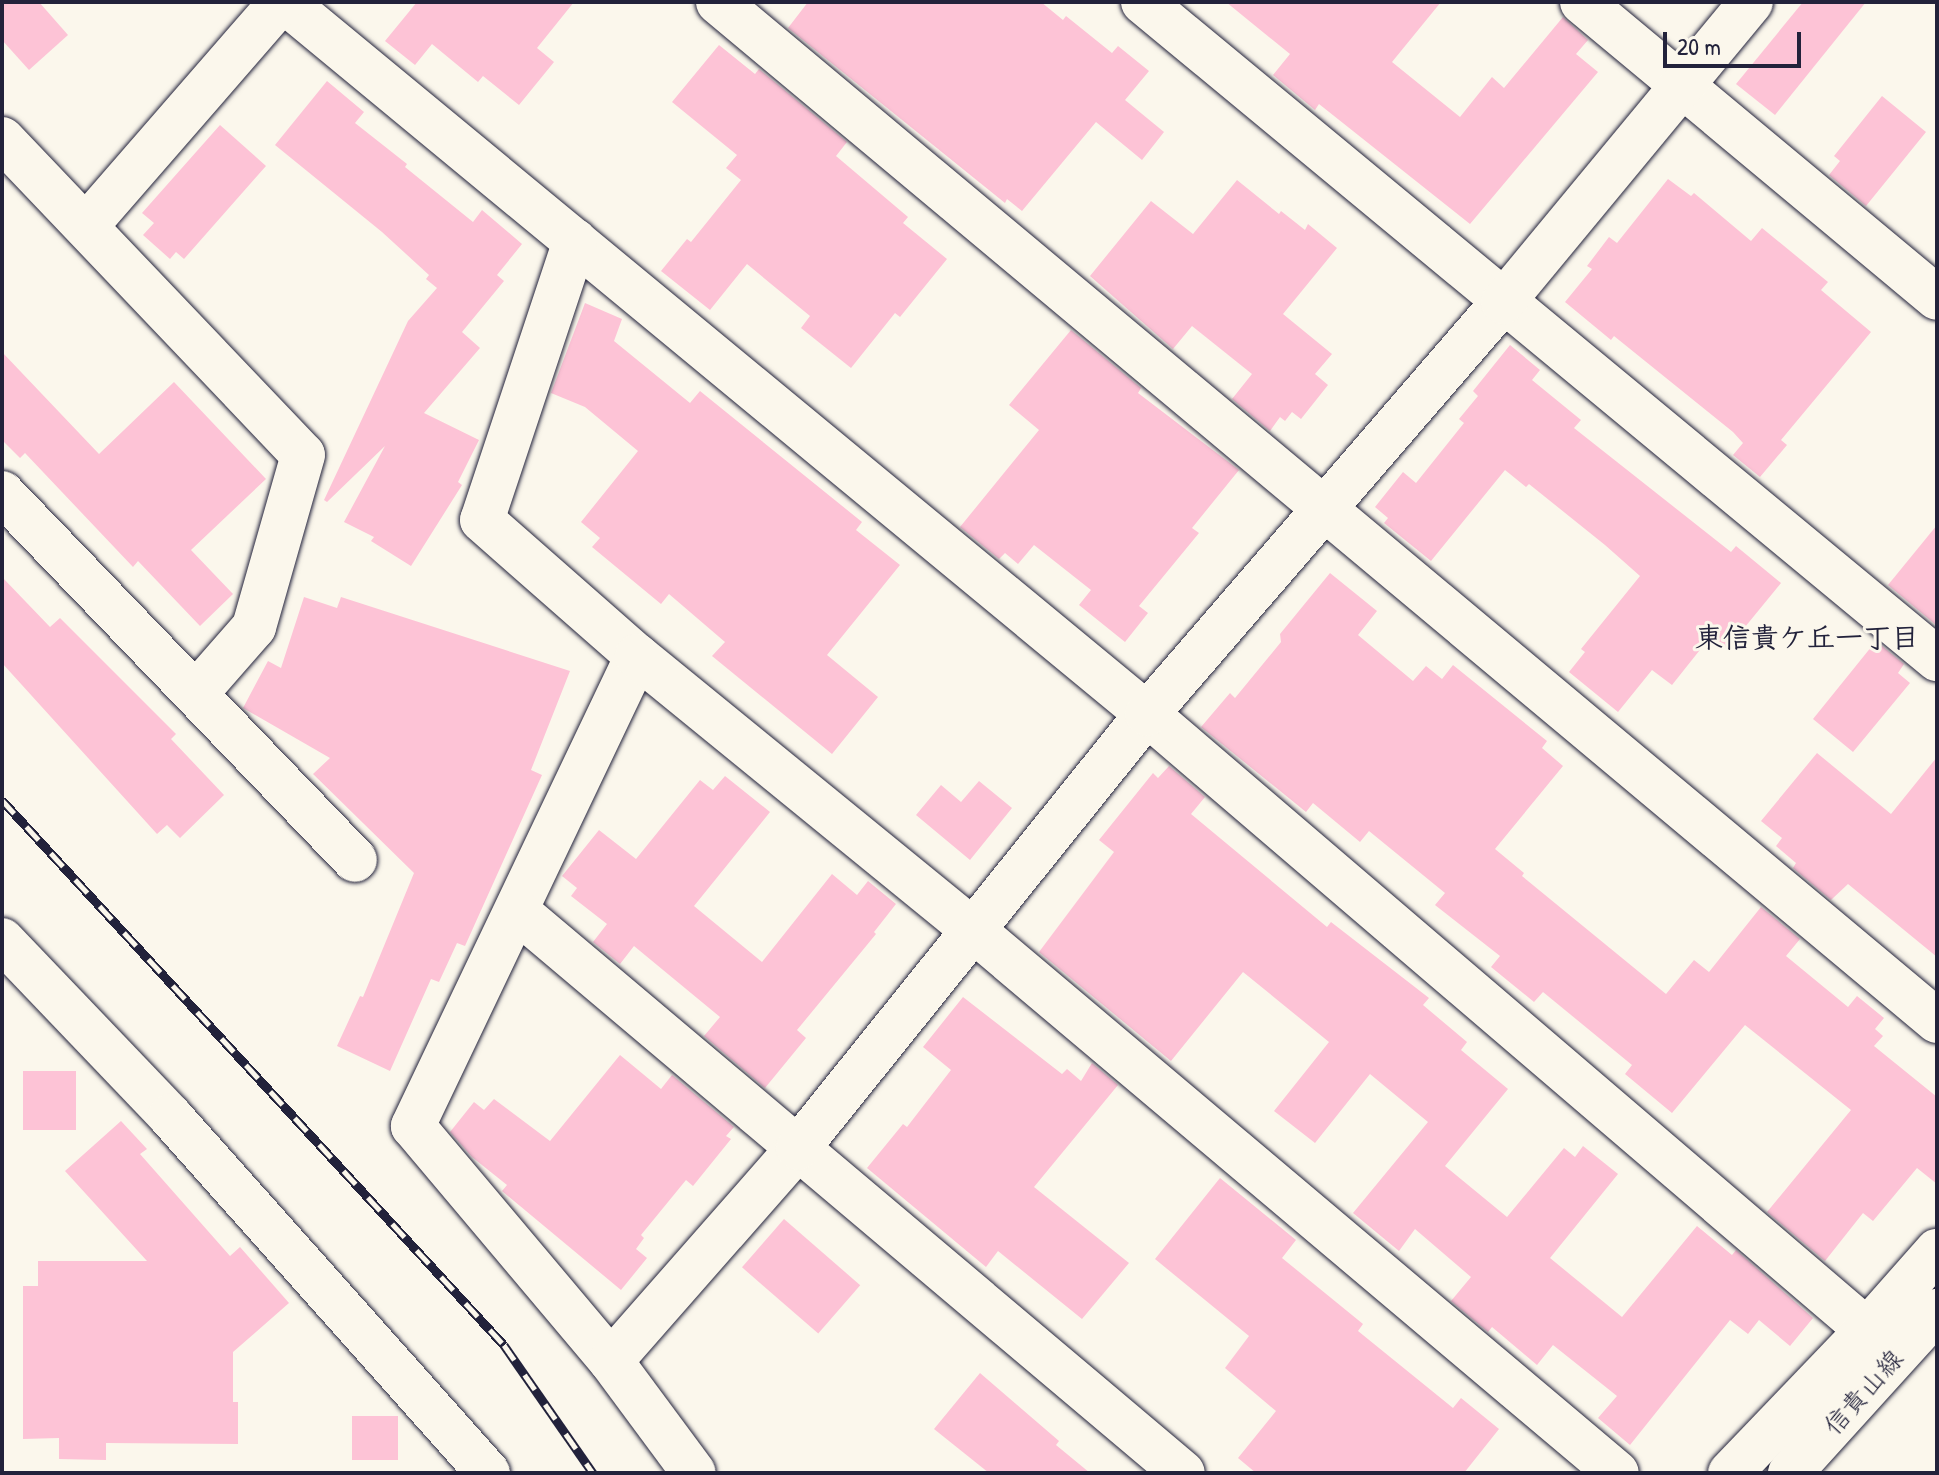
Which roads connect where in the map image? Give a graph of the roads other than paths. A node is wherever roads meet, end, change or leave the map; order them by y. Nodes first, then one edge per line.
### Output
1 (283, 2) edge
2 (718, 2) edge
3 (1143, 2) edge
4 (1582, 2) edge
5 (1751, 2) edge
6 (1682, 86) junction
7 (2, 139) edge
8 (87, 225) junction
9 (575, 241) junction
10 (1937, 298) edge
11 (1503, 302) junction
12 (2, 493) edge
13 (1324, 510) junction
14 (637, 656) junction
15 (1937, 659) edge
16 (197, 692) junction
17 (1147, 714) junction
18 (355, 860) dead end
19 (517, 911) junction
20 (973, 930) junction
21 (2, 940) edge
22 (2, 956) edge
23 (1937, 1021) edge
24 (798, 1148) junction
25 (1937, 1251) edge
26 (1937, 1311) edge
27 (1867, 1330) junction
28 (611, 1361) junction
29 (488, 1473) edge
30 (694, 1473) edge
31 (1183, 1473) edge
32 (1617, 1473) edge
33 (1730, 1473) edge
34 (1790, 1473) edge

1 - 8 street
1 - 9 street
2 - 13 street
3 - 11 street
4 - 6 street
5 - 6 street
6 - 10 street
6 - 11 street
7 - 8 street
8 - 16 street
9 - 14 street
9 - 17 street
11 - 13 street
11 - 15 street
12 - 16 street
13 - 17 street
13 - 23 street
14 - 19 street
14 - 20 street
16 - 18 street
17 - 20 street
17 - 27 street
19 - 24 street
19 - 28 street
20 - 24 street
20 - 32 street
21 - 22 street
21 - 29 street
24 - 28 street
24 - 31 street
25 - 27 street
26 - 34 street, 信貴山線
27 - 33 street
28 - 30 street

